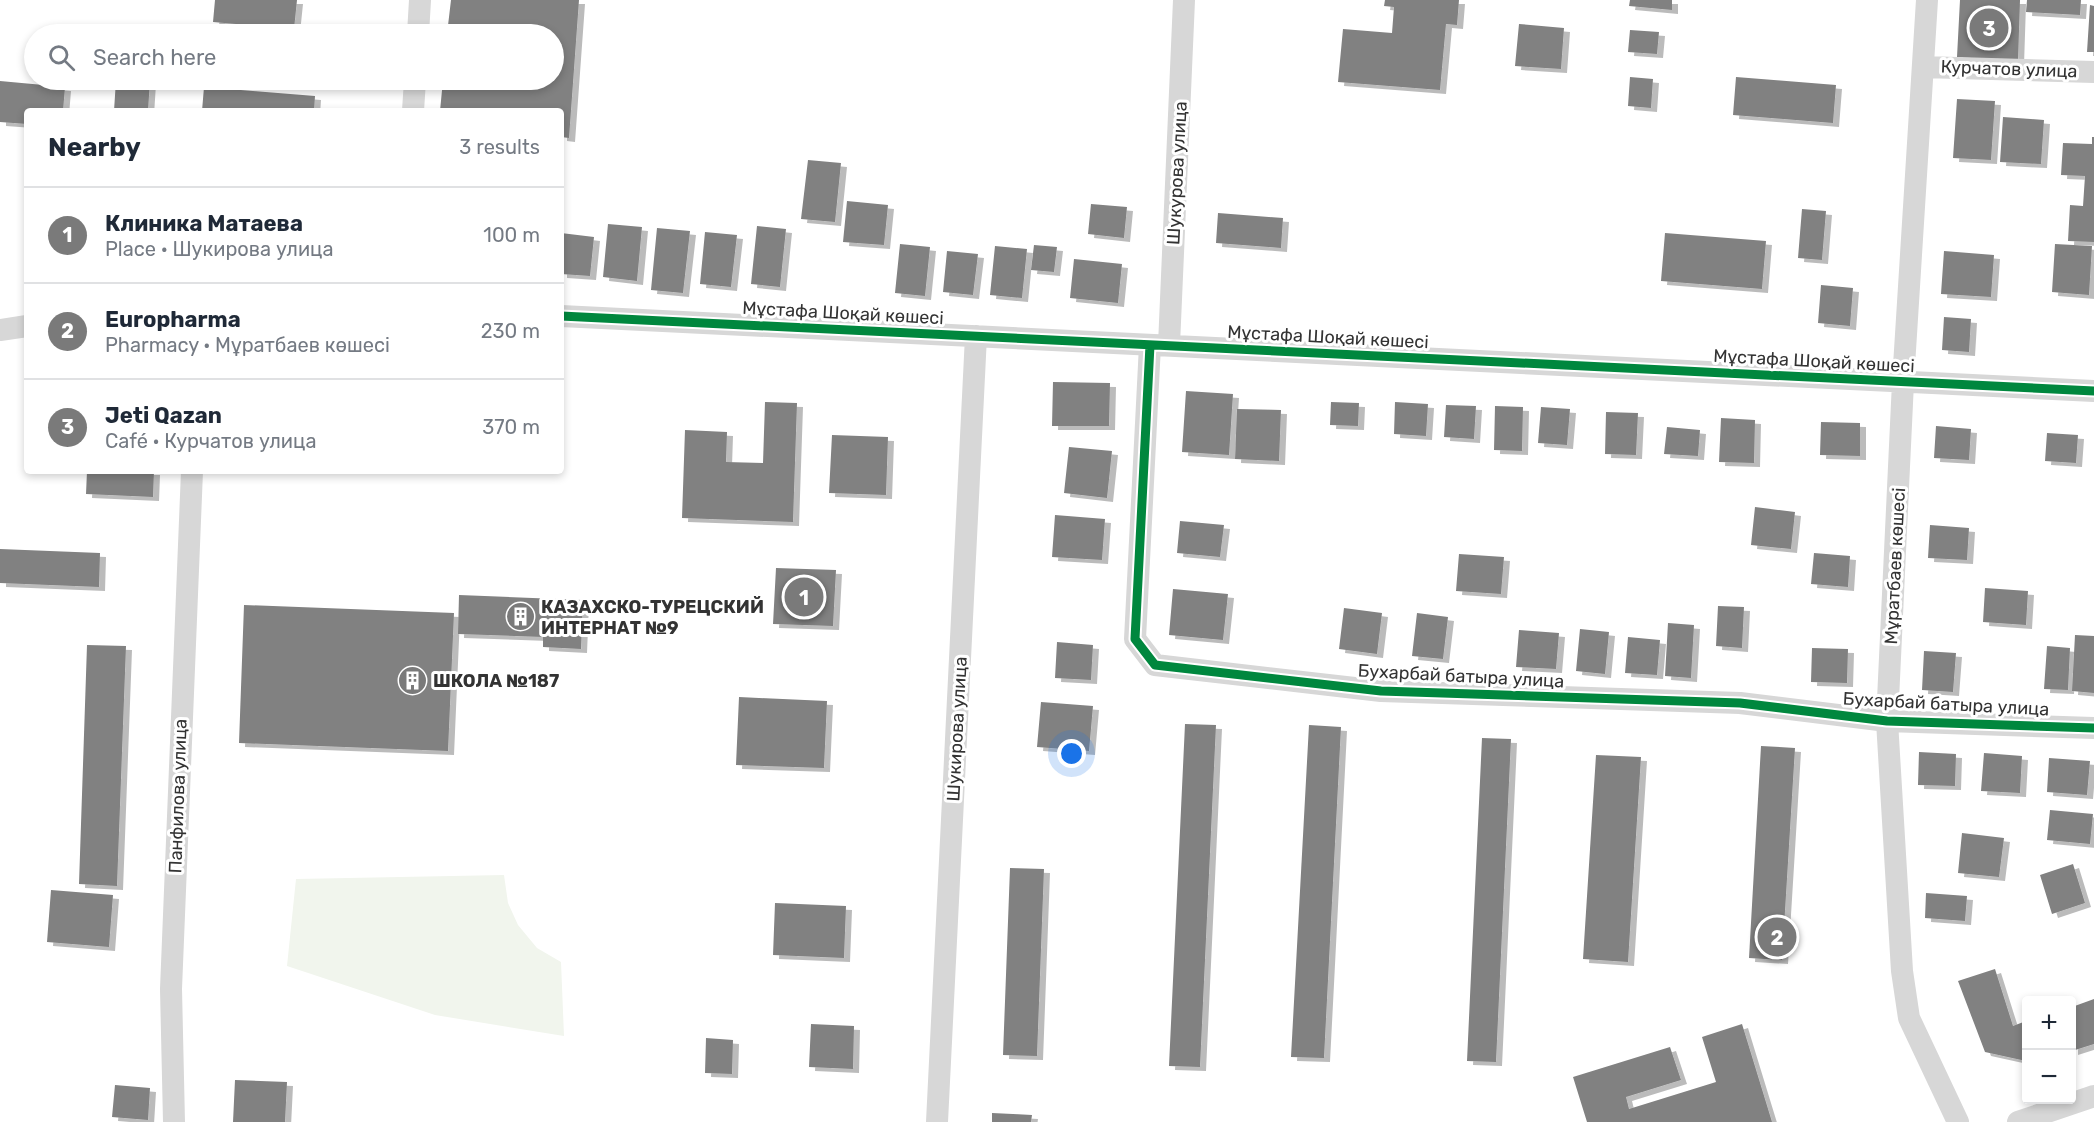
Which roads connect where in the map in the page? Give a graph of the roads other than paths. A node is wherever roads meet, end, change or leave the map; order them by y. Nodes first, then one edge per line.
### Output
1 (420, 0) edge
2 (1184, 0) edge
3 (1927, 0) edge
4 (419, 24) edge
5 (1923, 67) junction
6 (2094, 72) edge
7 (414, 90) edge
8 (413, 108) edge
9 (564, 316) edge
10 (24, 326) edge
11 (0, 330) edge
12 (976, 336) junction
13 (1159, 345) junction
14 (1903, 382) junction
15 (2094, 391) edge
16 (192, 474) edge
17 (1887, 721) junction
18 (2094, 729) edge
19 (2094, 1096) edge
20 (174, 1122) edge
21 (937, 1122) edge
22 (1958, 1122) edge
23 (2018, 1122) edge

1 - 4 street
2 - 13 street, Шукурова улица
3 - 5 street, Мұратбаев көшесі
5 - 6 street, Курчатов улица
5 - 14 street, Мұратбаев көшесі
7 - 8 street
9 - 12 street, Мұстафа Шоқай көшесі
10 - 11 street
12 - 13 street, Мұстафа Шоқай көшесі
12 - 21 street, Шукирова улица
13 - 14 street, Мұстафа Шоқай көшесі
13 - 17 street, Бухарбай батыра улица
14 - 15 street, Мұстафа Шоқай көшесі
14 - 17 street, Мұратбаев көшесі
16 - 20 street, Панфилова улица
17 - 18 street, Бухарбай батыра улица
17 - 22 street, Мұратбаев көшесі
19 - 23 street

